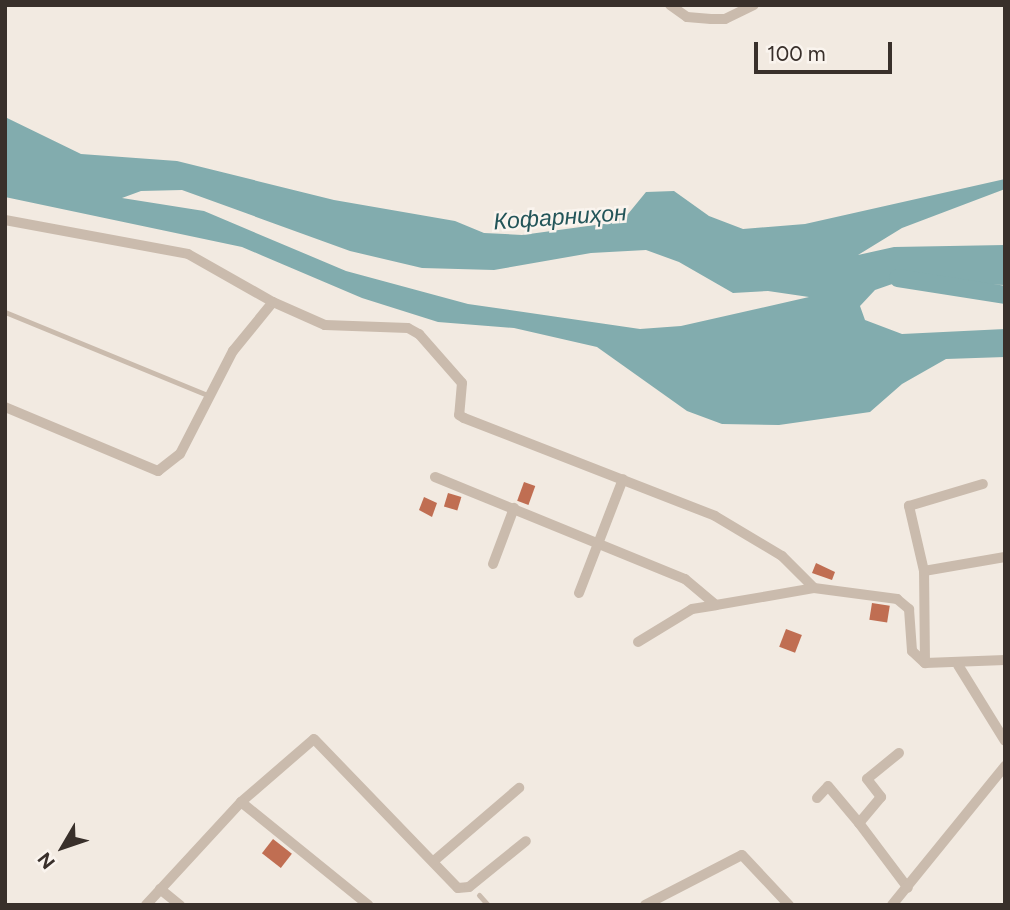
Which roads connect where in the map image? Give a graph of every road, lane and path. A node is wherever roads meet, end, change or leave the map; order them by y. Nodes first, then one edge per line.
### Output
1 (670, 5) edge
2 (754, 5) edge
3 (5, 220) edge
4 (273, 302) junction
5 (5, 313) edge
6 (207, 395) junction
7 (5, 407) edge
8 (435, 477) dead end
9 (623, 479) junction
10 (983, 484) dead end
11 (514, 508) junction
12 (598, 542) junction
13 (1005, 557) edge
14 (494, 565) dead end
15 (924, 571) junction
16 (814, 588) junction
17 (579, 593) dead end
18 (716, 605) junction
19 (638, 642) dead end
20 (1005, 660) edge
21 (925, 663) junction
22 (958, 665) junction
23 (1005, 741) edge
24 (899, 754) dead end
25 (1005, 766) edge
26 (519, 788) dead end
27 (817, 798) dead end
28 (240, 802) junction
29 (859, 823) junction
30 (526, 841) dead end
31 (435, 860) junction
32 (908, 888) junction
33 (160, 889) junction
34 (479, 895) dead end
35 (146, 905) edge
36 (180, 905) edge
37 (368, 905) edge
38 (488, 905) edge
39 (645, 905) edge
40 (789, 905) edge
41 (892, 905) edge

1 - 2 street
3 - 4 street
4 - 6 street
4 - 9 street
5 - 6 lane
6 - 7 street
8 - 11 street
9 - 12 street
9 - 16 street
10 - 15 street
11 - 12 street
11 - 14 street
12 - 17 street
12 - 18 street
13 - 15 street
15 - 21 street
16 - 18 street
16 - 21 street
18 - 19 street
20 - 22 street
21 - 22 street
22 - 23 street
24 - 29 street
25 - 32 street
26 - 31 street
27 - 29 street
28 - 31 street
28 - 33 street
28 - 37 street
29 - 32 street
30 - 31 street
32 - 41 street
33 - 35 street
33 - 36 street
34 - 38 lane
39 - 40 street

